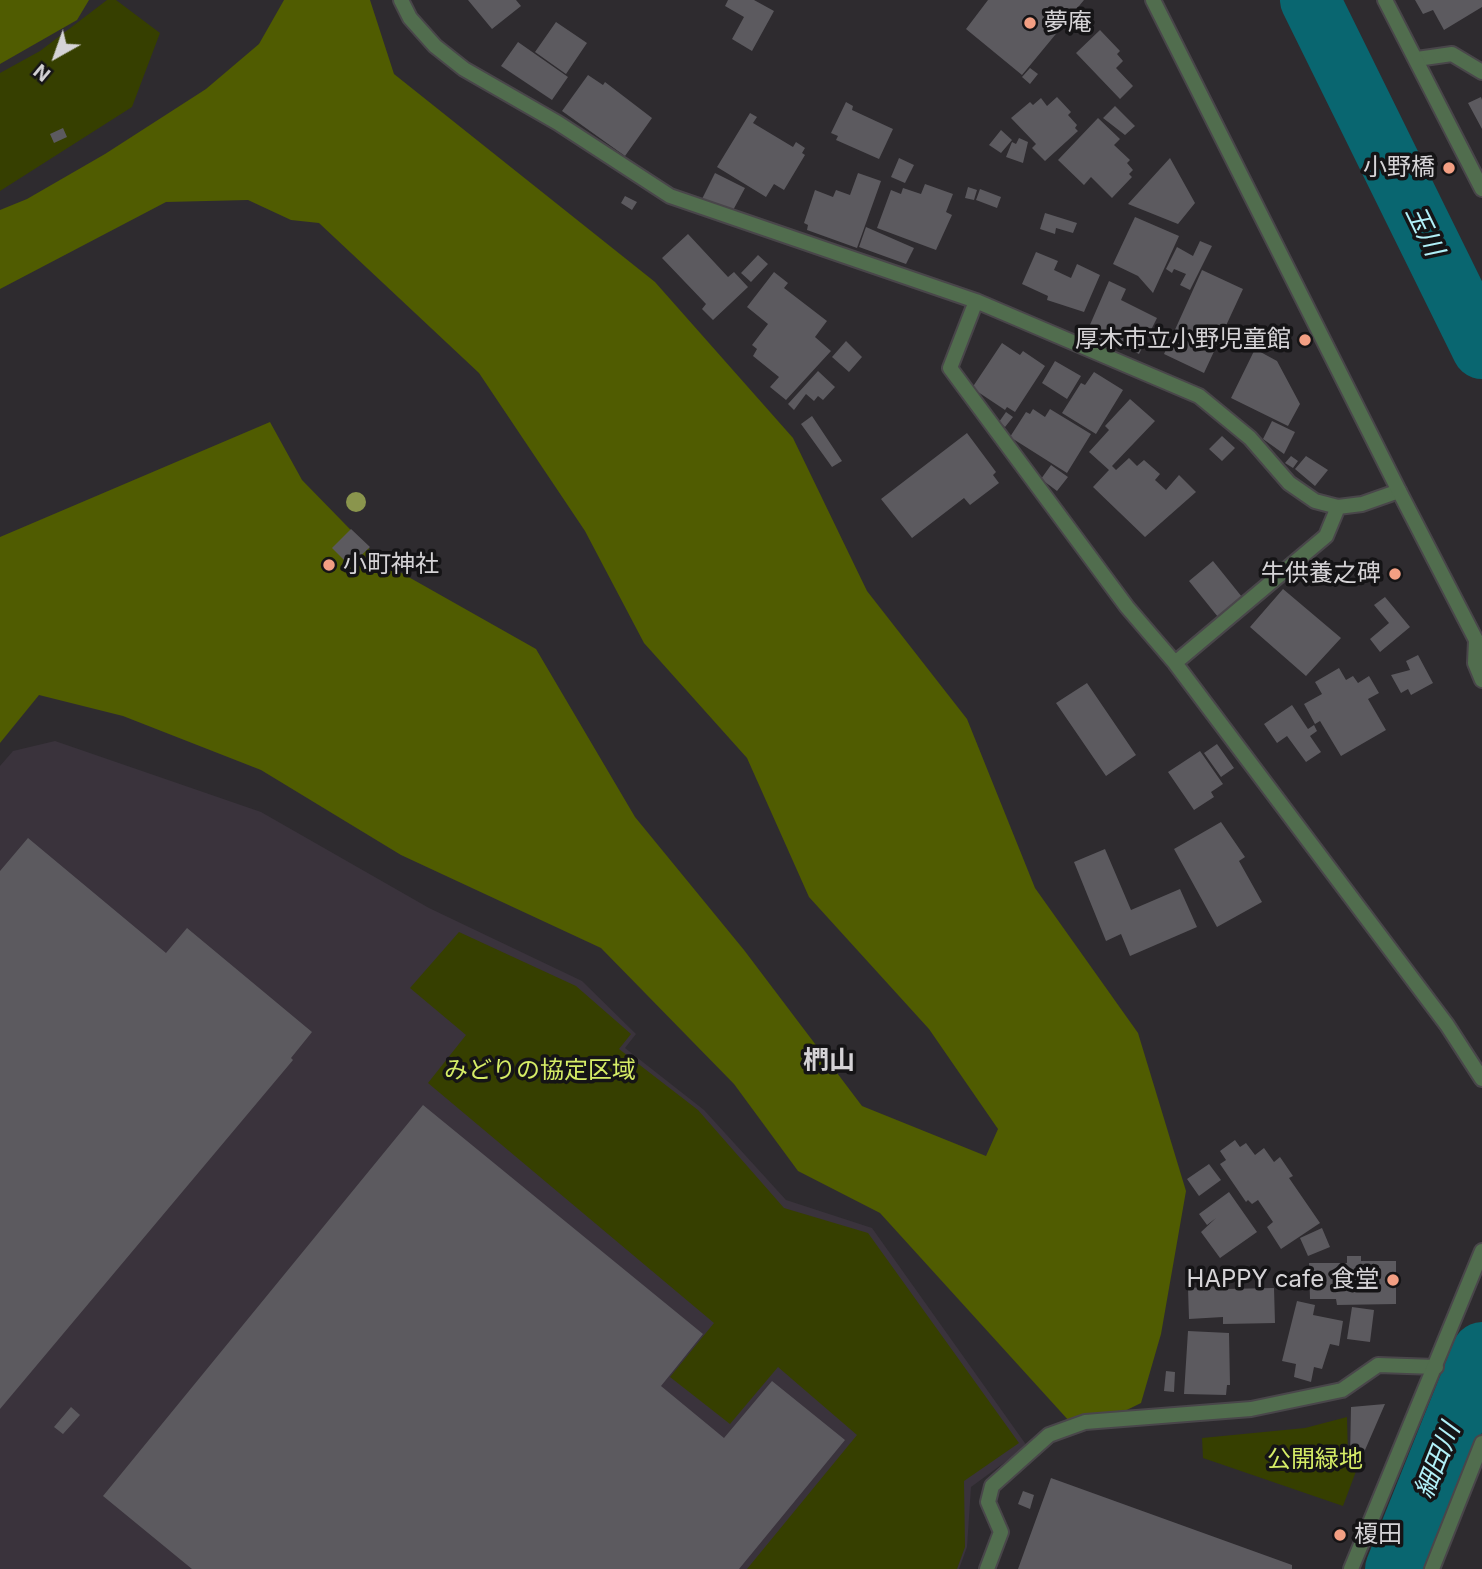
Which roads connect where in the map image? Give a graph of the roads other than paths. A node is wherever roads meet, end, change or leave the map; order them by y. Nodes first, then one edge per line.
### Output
1 (401, 0) edge
2 (1153, 0) edge
3 (1385, 0) edge
4 (1417, 59) junction
5 (1482, 72) edge
6 (1482, 189) edge
7 (976, 301) junction
8 (1399, 491) junction
9 (1338, 506) junction
10 (1479, 643) edge
11 (1175, 663) junction
12 (1482, 680) edge
13 (1482, 1079) edge
14 (1482, 1251) edge
15 (1436, 1367) junction
16 (1482, 1443) edge
17 (987, 1569) edge
18 (1351, 1569) edge
19 (1432, 1569) edge

1 - 7 street
2 - 8 street
3 - 4 street
4 - 5 street
4 - 6 street
7 - 9 street
7 - 11 street
8 - 9 street
8 - 10 street
9 - 11 street
10 - 12 street
11 - 13 street
14 - 15 street
15 - 17 street
15 - 18 street
16 - 19 street

